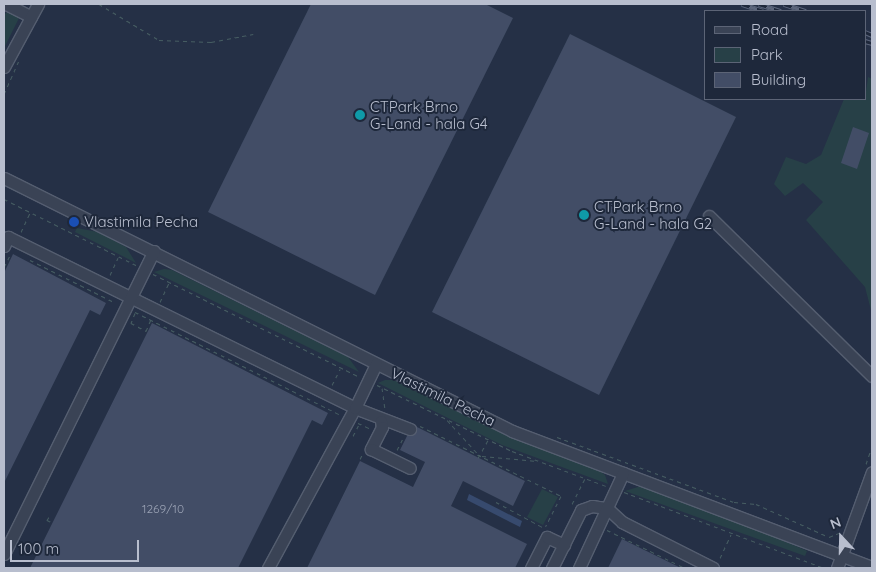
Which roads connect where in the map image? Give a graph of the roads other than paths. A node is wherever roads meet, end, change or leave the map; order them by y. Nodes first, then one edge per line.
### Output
1 (6, 4) edge
2 (38, 4) edge
3 (4, 8) edge
4 (31, 17) junction
5 (4, 67) edge
6 (4, 178) edge
7 (709, 216) dead end
8 (154, 251) junction
9 (9, 252) edge
10 (132, 296) junction
11 (376, 364) junction
12 (872, 376) edge
13 (355, 408) junction
14 (381, 421) junction
15 (413, 428) road end
16 (410, 468) dead end
17 (869, 469) edge
18 (623, 473) junction
19 (607, 508) junction
20 (564, 545) junction
21 (4, 554) edge
22 (842, 555) junction
23 (716, 563) edge
24 (872, 567) edge
25 (268, 568) edge
26 (531, 568) edge
27 (552, 568) edge
28 (579, 568) edge
29 (837, 568) edge

1 - 3 street
1 - 4 street
2 - 4 street
4 - 5 street
6 - 8 street, Vlastimila Pecha
7 - 12 street
8 - 10 street
8 - 11 street, Vlastimila Pecha
9 - 10 street
10 - 13 street
10 - 21 street
11 - 13 street
11 - 18 street, Vlastimila Pecha
13 - 14 street
13 - 25 street
14 - 15 street
14 - 16 street
17 - 22 street
18 - 19 street
18 - 22 street, Vlastimila Pecha
19 - 20 street
19 - 23 street
19 - 28 street
20 - 26 street
20 - 27 street
22 - 24 street, Vlastimila Pecha
22 - 29 street

